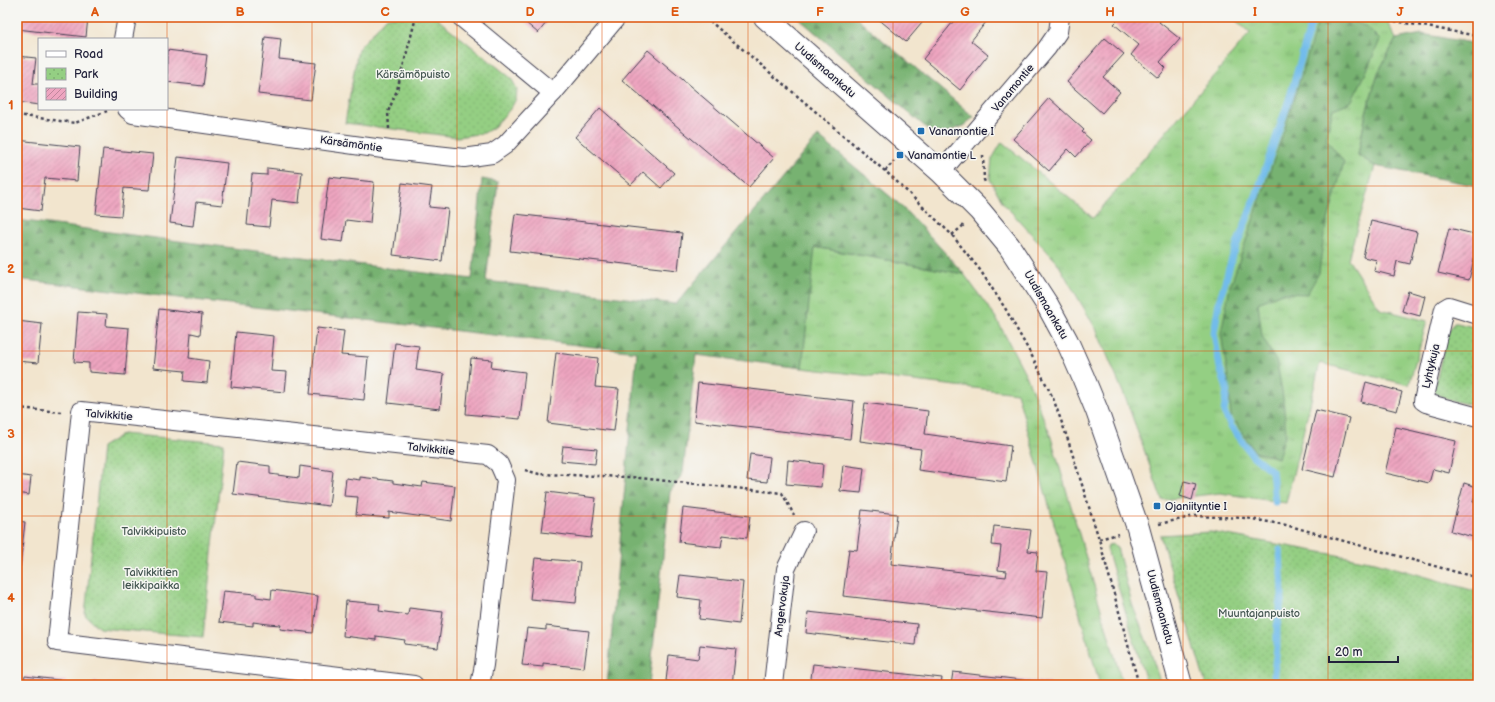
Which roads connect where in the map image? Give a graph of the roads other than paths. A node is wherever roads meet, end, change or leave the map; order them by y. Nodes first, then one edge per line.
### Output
1 (126, 17) edge
2 (461, 17) edge
3 (617, 17) edge
4 (765, 17) edge
5 (1060, 17) edge
6 (123, 38) edge
7 (553, 93) junction
8 (128, 110) edge
9 (941, 172) junction
10 (1478, 315) edge
11 (1478, 417) edge
12 (804, 531) road end
13 (414, 685) edge
14 (480, 685) edge
15 (772, 685) edge
16 (1181, 685) edge

1 - 6 street
2 - 7 street
3 - 7 street, Kärsämöntie
4 - 9 street, Uudismaankatu
5 - 9 street, Vanamontie
7 - 8 street, Kärsämöntie
9 - 16 street, Uudismaankatu
10 - 11 street, Lyhtykuja
12 - 15 street, Angervokuja
13 - 14 street, Talvikkitie

